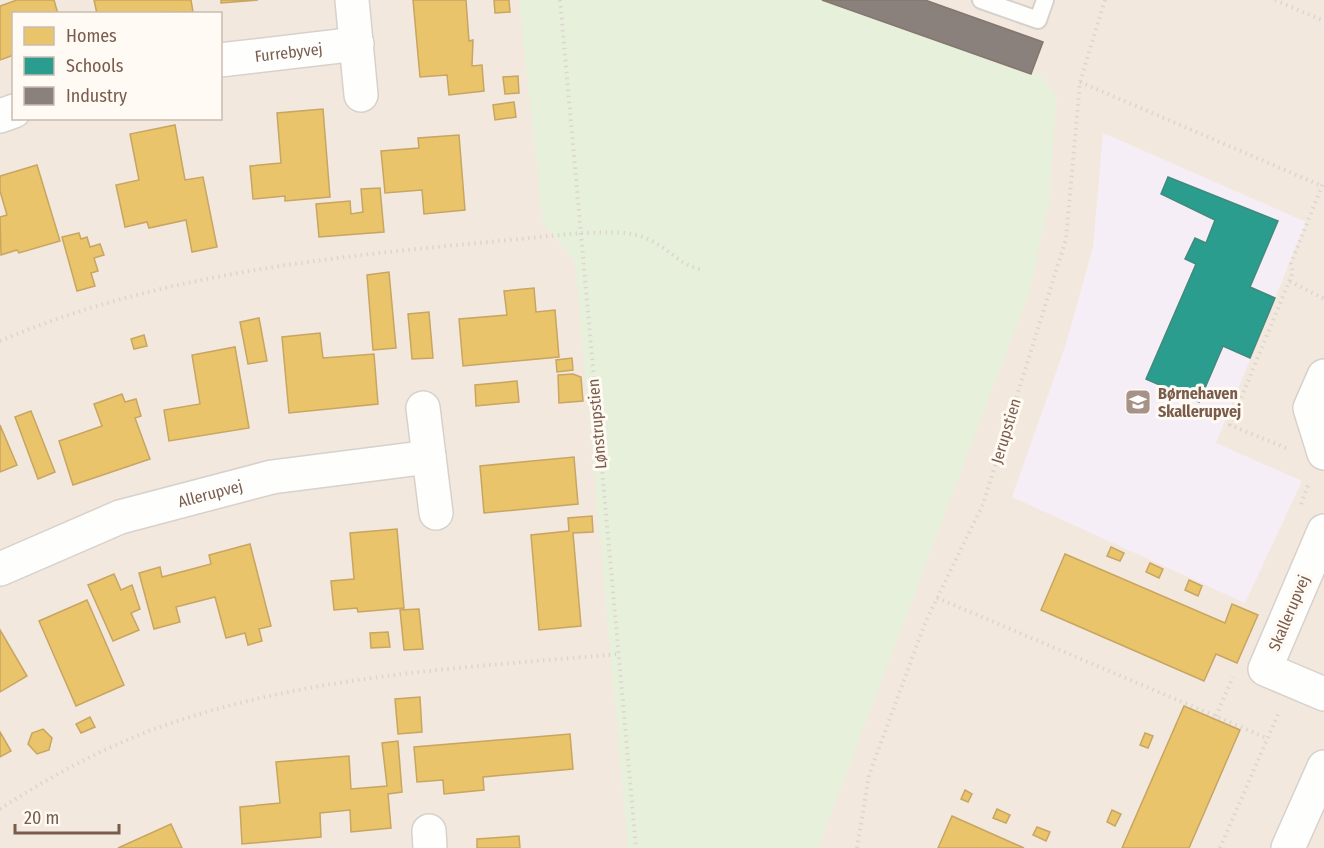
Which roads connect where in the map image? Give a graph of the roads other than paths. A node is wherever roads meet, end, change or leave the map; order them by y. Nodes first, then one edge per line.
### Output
1 (352, 0) edge
2 (981, 0) edge
3 (1045, 0) edge
4 (357, 44) junction
5 (222, 60) edge
6 (361, 95) dead end
7 (1324, 376) edge
8 (423, 408) dead end
9 (429, 457) junction
10 (1308, 460) edge
11 (436, 513) dead end
12 (1324, 531) edge
13 (0, 569) edge
14 (1324, 694) edge
15 (1324, 767) edge
16 (1288, 848) edge

1 - 4 street
2 - 3 lane
4 - 5 street, Furrebyvej
4 - 6 street
7 - 10 street
8 - 9 street
9 - 11 street
9 - 13 street, Allerupvej
12 - 14 street, Skallerupvej
15 - 16 street

